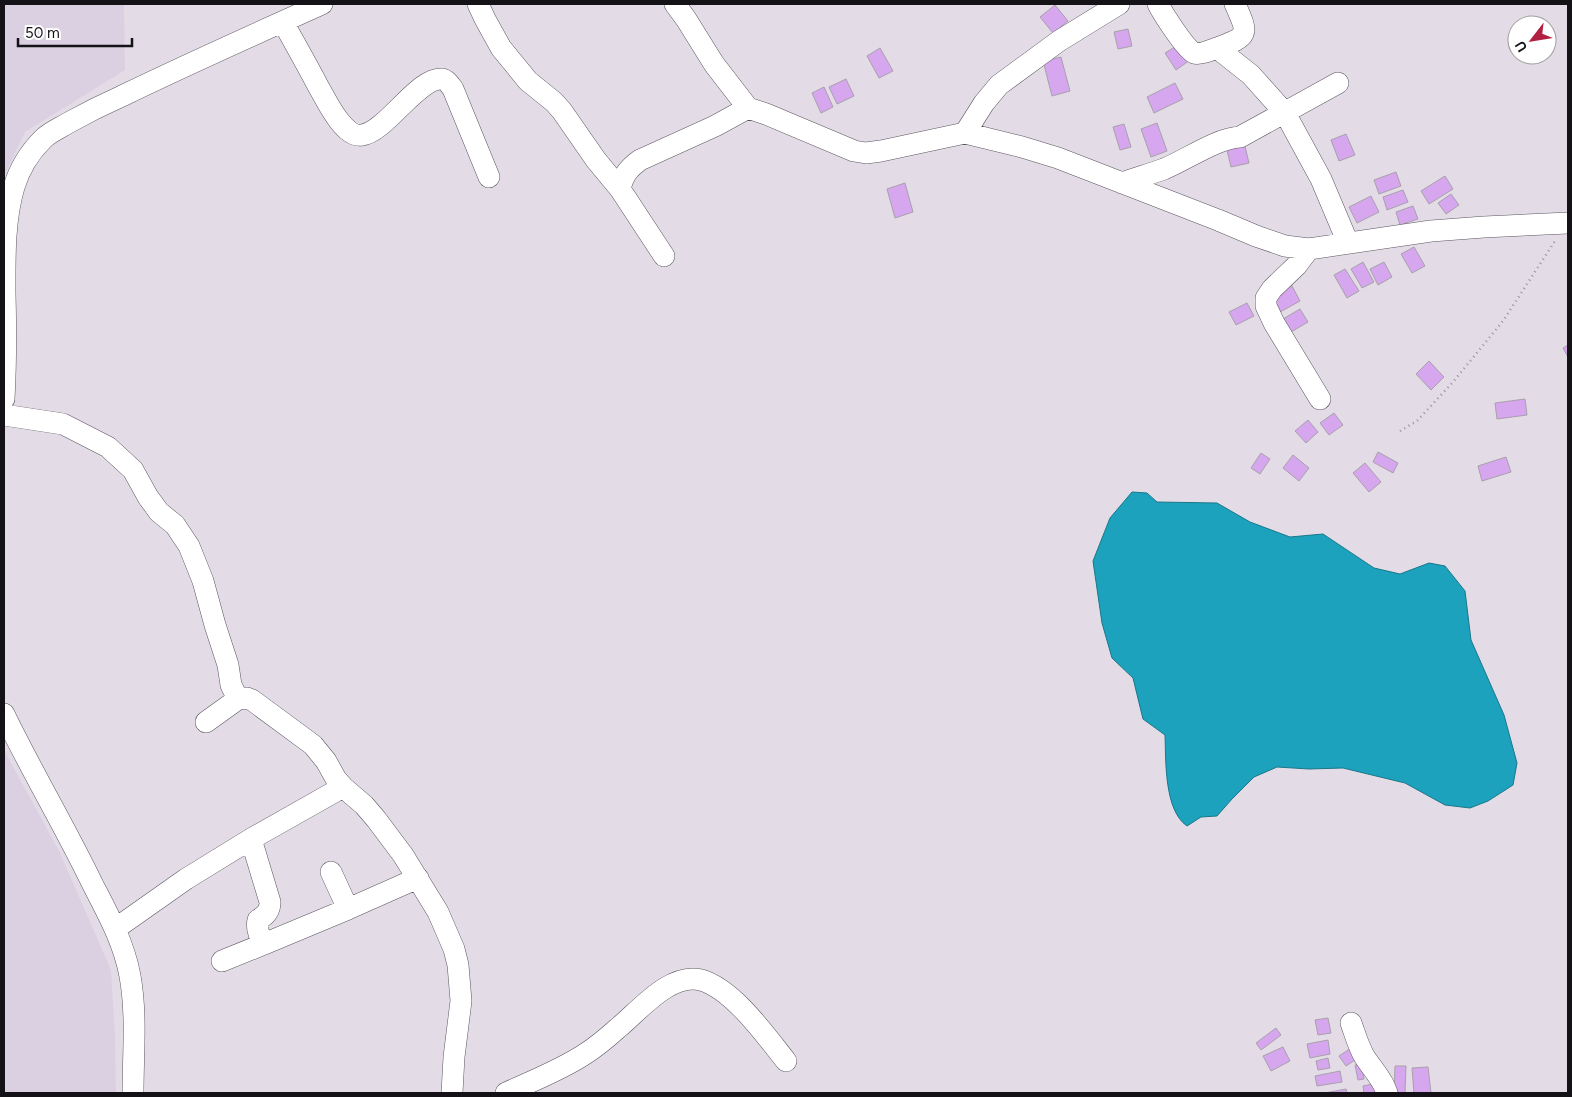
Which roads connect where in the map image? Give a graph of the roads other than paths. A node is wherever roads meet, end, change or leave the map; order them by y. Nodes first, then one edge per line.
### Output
1 (322, 4) edge
2 (478, 4) edge
3 (674, 4) edge
4 (1119, 4) edge
5 (1158, 4) edge
6 (1234, 4) edge
7 (283, 22) junction
8 (1217, 48) junction
9 (1338, 83) dead end
10 (748, 108) junction
11 (1285, 113) junction
12 (965, 133) junction
13 (489, 177) dead end
14 (1122, 183) junction
15 (620, 189) junction
16 (1567, 223) edge
17 (1348, 243) junction
18 (1309, 249) junction
19 (664, 256) dead end
20 (4, 399) edge
21 (1320, 399) dead end
22 (4, 415) edge
23 (238, 698) junction
24 (4, 714) edge
25 (206, 722) dead end
26 (343, 788) junction
27 (251, 839) junction
28 (330, 872) dead end
29 (418, 878) junction
30 (348, 909) junction
31 (115, 929) junction
32 (264, 944) junction
33 (222, 961) dead end
34 (1351, 1023) dead end
35 (786, 1061) dead end
36 (133, 1093) edge
37 (452, 1093) edge
38 (506, 1093) edge
39 (1387, 1093) edge

1 - 7 street
2 - 15 street
3 - 10 street
4 - 12 street
5 - 8 street
6 - 8 street
7 - 13 street
7 - 20 street
8 - 11 street
9 - 11 street
10 - 12 street
10 - 15 street
11 - 14 street
11 - 17 street
12 - 14 street
14 - 18 street
15 - 19 street
16 - 17 street
17 - 18 street
18 - 21 street
22 - 23 street
23 - 25 street
23 - 26 street
24 - 31 street
26 - 27 street
26 - 29 street
27 - 31 street
27 - 32 street
28 - 30 street
29 - 30 street
29 - 37 street
30 - 32 street
31 - 36 street
32 - 33 street
34 - 39 street
35 - 38 street

